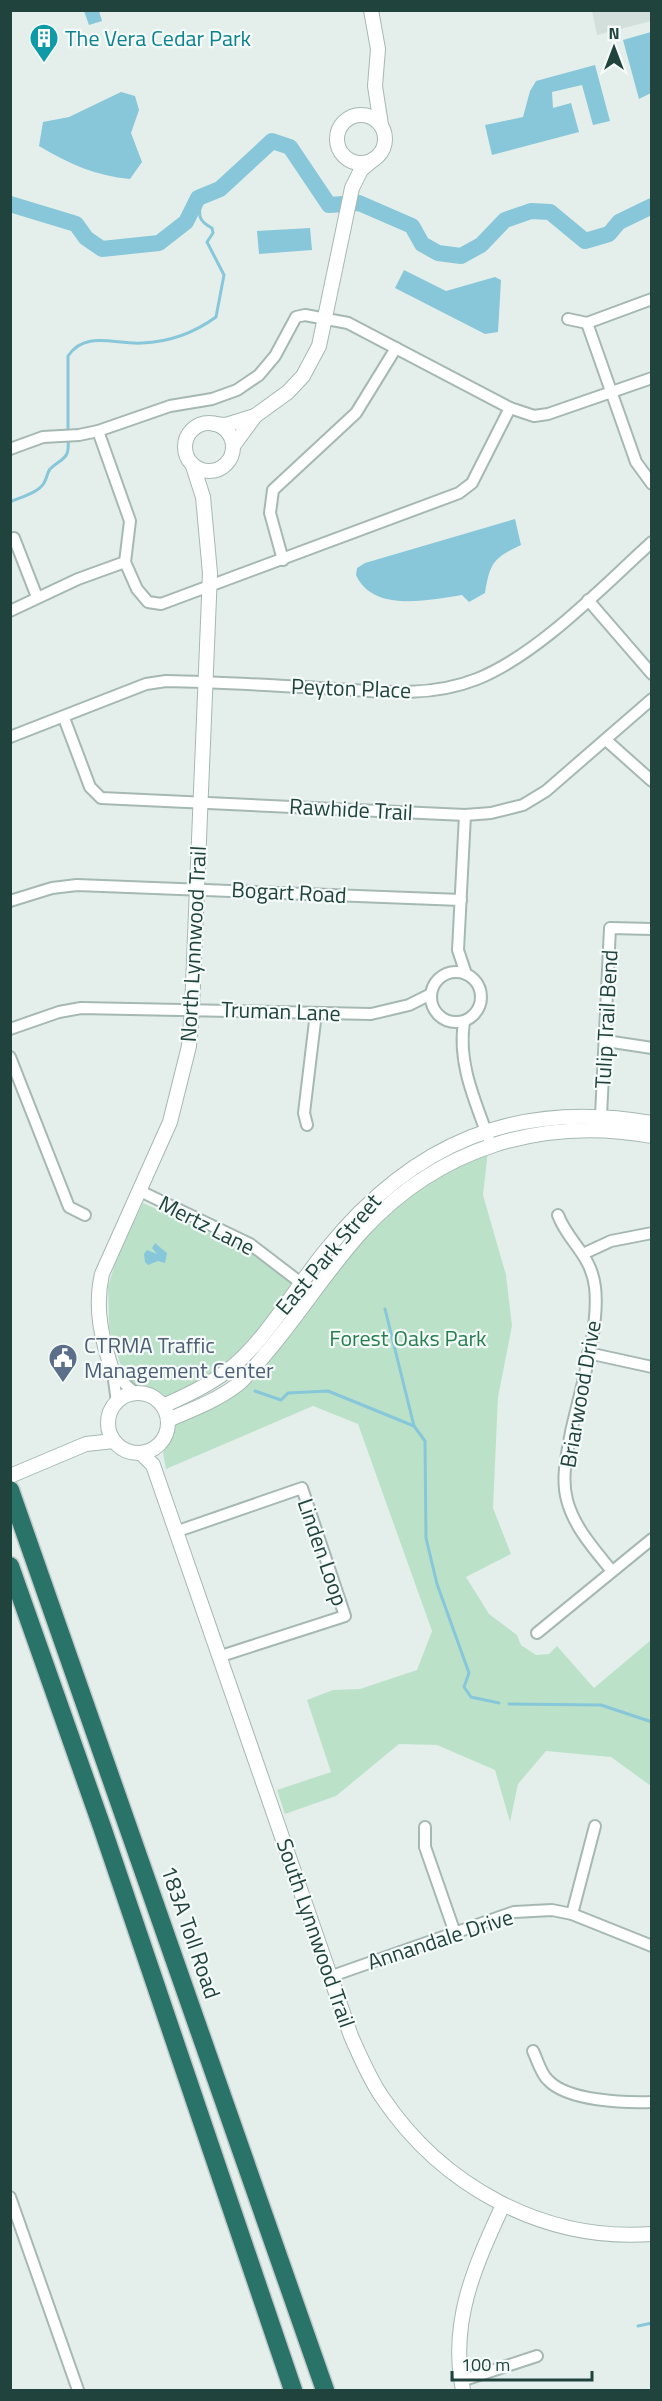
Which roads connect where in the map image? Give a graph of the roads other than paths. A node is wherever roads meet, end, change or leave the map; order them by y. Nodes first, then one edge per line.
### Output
1 (371, 10) edge
2 (375, 86) junction
3 (356, 116) junction
4 (381, 125) junction
5 (344, 155) junction
6 (374, 159) junction
7 (352, 188) junction
8 (651, 299) edge
9 (327, 318) junction
10 (568, 319) dead end
11 (587, 323) junction
12 (396, 348) junction
13 (651, 378) edge
14 (610, 392) junction
15 (510, 408) junction
16 (255, 416) junction
17 (214, 424) junction
18 (98, 431) junction
19 (233, 446) junction
20 (10, 449) edge
21 (194, 466) junction
22 (217, 470) junction
23 (651, 484) edge
24 (203, 497) junction
25 (14, 538) dead end
26 (651, 542) edge
27 (283, 560) junction
28 (125, 562) junction
29 (210, 587) junction
30 (37, 597) junction
31 (588, 600) junction
32 (10, 611) edge
33 (651, 674) edge
34 (206, 682) junction
35 (651, 699) edge
36 (64, 718) junction
37 (10, 737) edge
38 (606, 740) junction
39 (651, 781) edge
40 (201, 802) junction
41 (465, 814) junction
42 (197, 888) junction
43 (461, 900) junction
44 (10, 901) edge
45 (651, 929) edge
46 (458, 950) junction
47 (466, 974) junction
48 (443, 975) junction
49 (431, 993) junction
50 (410, 1005) junction
51 (433, 1008) junction
52 (192, 1009) junction
53 (316, 1013) junction
54 (450, 1022) junction
55 (464, 1022) junction
56 (10, 1029) edge
57 (461, 1041) junction
58 (606, 1041) junction
59 (651, 1048) edge
60 (10, 1057) edge
61 (601, 1116) junction
62 (651, 1123) edge
63 (307, 1125) dead end
64 (486, 1131) junction
65 (651, 1136) edge
66 (491, 1145) junction
67 (140, 1191) junction
68 (85, 1215) dead end
69 (558, 1215) dead end
70 (651, 1233) edge
71 (585, 1253) junction
72 (301, 1283) junction
73 (588, 1353) junction
74 (651, 1367) edge
75 (112, 1373) junction
76 (136, 1394) junction
77 (117, 1402) junction
78 (163, 1406) junction
79 (168, 1420) junction
80 (108, 1424) junction
81 (114, 1441) junction
82 (81, 1447) junction
83 (156, 1448) junction
84 (141, 1453) junction
85 (153, 1465) junction
86 (10, 1476) edge
87 (10, 1490) edge
88 (178, 1531) junction
89 (651, 1539) edge
90 (10, 1566) edge
91 (610, 1570) junction
92 (537, 1633) dead end
93 (221, 1656) junction
94 (595, 1826) dead end
95 (425, 1827) dead end
96 (572, 1914) junction
97 (455, 1933) junction
98 (651, 1946) edge
99 (332, 1976) junction
100 (533, 2051) dead end
101 (651, 2102) edge
102 (10, 2197) edge
103 (503, 2205) junction
104 (651, 2234) edge
105 (537, 2356) dead end
106 (462, 2386) edge
107 (78, 2391) edge
108 (293, 2391) edge
109 (324, 2391) edge

1 - 2 street
2 - 3 street
2 - 4 street
3 - 4 street
3 - 5 street
4 - 6 street
5 - 6 street
5 - 7 street
6 - 7 street
7 - 9 street
8 - 11 street
9 - 12 street
9 - 16 street
9 - 18 street
10 - 11 street
11 - 14 street
12 - 15 street
12 - 27 street
13 - 14 street
14 - 15 street
14 - 23 street
15 - 27 street
16 - 17 street
16 - 19 street
17 - 19 street
17 - 21 street
18 - 20 street
18 - 28 street
19 - 22 street
21 - 22 street
21 - 24 street, North Lynnwood Trail
22 - 24 street
24 - 29 street, North Lynnwood Trail
25 - 30 street
26 - 31 street, Peyton Place
27 - 29 street
28 - 29 street
28 - 30 street
29 - 34 street, North Lynnwood Trail
30 - 32 street
31 - 33 street
31 - 34 street, Peyton Place
34 - 36 street, Peyton Place
34 - 40 street, North Lynnwood Trail
35 - 38 street, Rawhide Trail
36 - 37 street, Peyton Place
36 - 40 street, Rawhide Trail
38 - 39 street
38 - 41 street, Rawhide Trail
40 - 41 street, Rawhide Trail
40 - 42 street, North Lynnwood Trail
41 - 43 street
42 - 43 street, Bogart Road
42 - 44 street, Bogart Road
42 - 52 street, North Lynnwood Trail
43 - 46 street
45 - 58 street, Tulip Trail Bend
46 - 47 street
46 - 48 street
47 - 48 street
47 - 55 street
48 - 49 street
49 - 50 street, Truman Lane
49 - 51 street
50 - 51 street, Truman Lane
50 - 53 street, Truman Lane
51 - 54 street
52 - 53 street, Truman Lane
52 - 56 street, Truman Lane
52 - 67 street, North Lynnwood Trail
53 - 63 street
54 - 55 street
54 - 57 street
55 - 57 street
57 - 64 street
58 - 59 street
58 - 61 street, Tulip Trail Bend
60 - 68 street
61 - 62 street, East Park Street
61 - 64 street, East Park Street
64 - 66 street
64 - 72 street, East Park Street
65 - 66 street, East Park Street
66 - 79 street, East Park Street
67 - 72 street, Mertz Lane
67 - 75 street, North Lynnwood Trail
69 - 71 street, Briarwood Drive
70 - 71 street
71 - 73 street, Briarwood Drive
72 - 78 street, East Park Street
73 - 74 street
73 - 91 street, Briarwood Drive
75 - 76 street
75 - 77 street, North Lynnwood Trail
76 - 77 street
76 - 78 street
77 - 80 street
78 - 79 street
79 - 83 street
80 - 81 street
80 - 82 street
81 - 82 street
81 - 84 street
82 - 86 street
83 - 84 street
83 - 85 street
84 - 85 street, South Lynnwood Trail
85 - 88 street, South Lynnwood Trail
87 - 109 highway, 183A Toll Road
88 - 93 street, South Lynnwood Trail
88 - 93 street, Linden Loop
89 - 91 street
90 - 108 highway
91 - 92 street
93 - 99 street, South Lynnwood Trail
94 - 96 street
95 - 97 street
96 - 97 street, Annandale Drive
96 - 98 street, Annandale Drive
97 - 99 street, Annandale Drive
99 - 103 street, South Lynnwood Trail
100 - 101 street
102 - 107 street
103 - 104 street, South Lynnwood Trail
103 - 106 street
105 - 106 street

